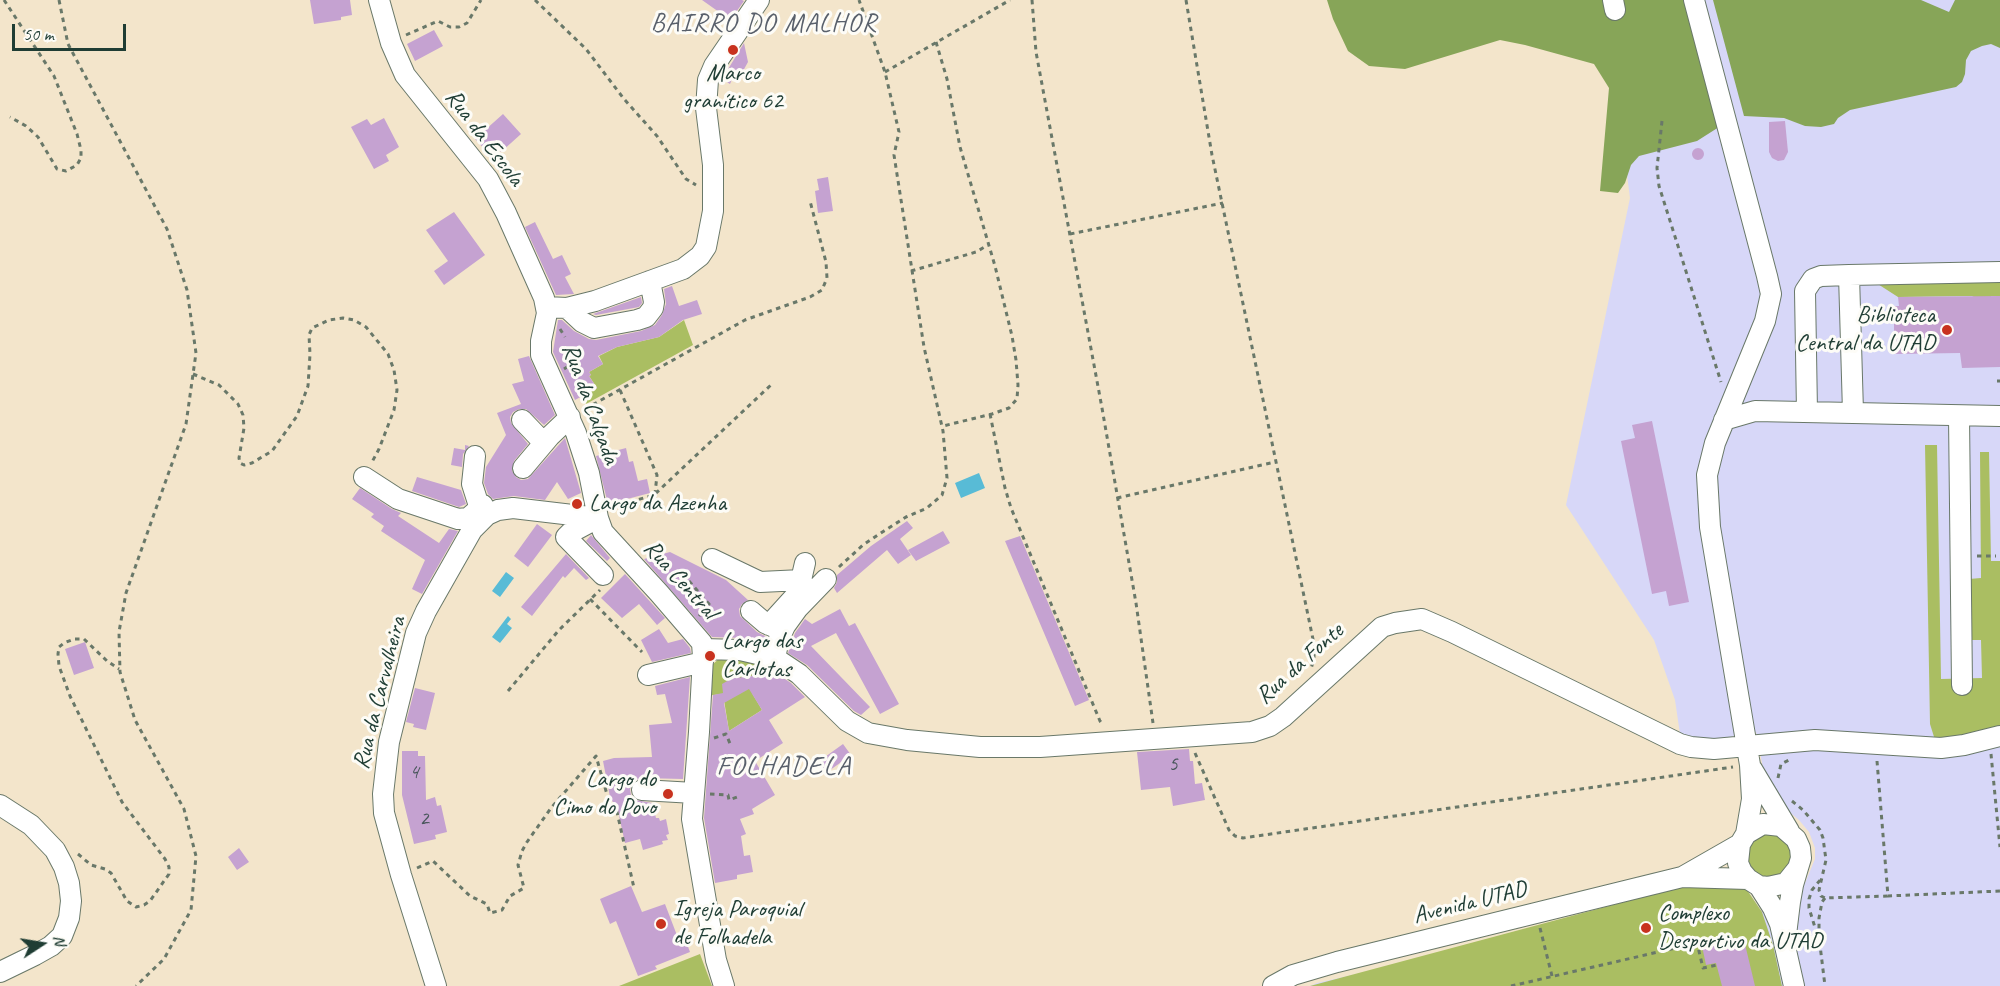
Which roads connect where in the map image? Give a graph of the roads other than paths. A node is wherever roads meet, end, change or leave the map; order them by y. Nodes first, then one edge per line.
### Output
1 (379, 0) edge
2 (759, 0) edge
3 (1694, 0) edge
4 (2000, 272) edge
5 (1849, 275) junction
6 (650, 280) junction
7 (546, 308) junction
8 (567, 308) junction
9 (1807, 412) junction
10 (1853, 412) junction
11 (1726, 413) junction
12 (1959, 416) junction
13 (2000, 416) edge
14 (570, 417) junction
15 (522, 420) dead end
16 (544, 443) junction
17 (475, 456) dead end
18 (524, 468) dead end
19 (364, 477) road end
20 (479, 506) junction
21 (506, 509) junction
22 (597, 515) junction
23 (712, 559) dead end
24 (826, 579) road end
25 (604, 580) road end
26 (751, 611) dead end
27 (776, 628) junction
28 (703, 656) junction
29 (775, 658) junction
30 (648, 675) dead end
31 (1962, 685) dead end
32 (2000, 736) edge
33 (1748, 756) junction
34 (649, 790) road end
35 (694, 793) junction
36 (0, 805) edge
37 (1790, 831) junction
38 (1743, 839) junction
39 (1798, 868) junction
40 (1682, 877) junction
41 (1753, 882) junction
42 (1785, 943) junction
43 (0, 972) edge
44 (436, 986) edge
45 (724, 986) edge
46 (1273, 986) edge
47 (1794, 986) edge

1 - 7 street, Rua da Escola
2 - 6 street
3 - 11 street
4 - 5 street
5 - 9 street
5 - 10 street
6 - 8 street
6 - 8 street
7 - 8 street
7 - 14 street, Rua da Calçada
9 - 10 street
9 - 11 street
10 - 12 street
11 - 33 street
12 - 13 street
12 - 31 street
14 - 16 street
14 - 22 street, Rua da Calçada
15 - 16 street
16 - 18 street
17 - 20 street
19 - 20 street
20 - 21 street
21 - 22 street
21 - 44 street, Rua da Carvalheira
22 - 25 street
22 - 28 street, Rua Central
23 - 27 street
24 - 27 street
26 - 27 street
27 - 29 street
28 - 29 street
28 - 30 street
28 - 35 street
29 - 33 street, Rua da Fonte
32 - 33 street, Rua da Fonte
33 - 37 street
33 - 38 street
34 - 35 street
35 - 45 street
36 - 43 street
37 - 38 street, Avenida UTAD
37 - 39 street
38 - 40 street, Avenida UTAD
38 - 41 street
39 - 41 street, Avenida UTAD
39 - 42 street
40 - 41 street, Avenida UTAD
40 - 46 street, Avenida UTAD
41 - 42 street
42 - 47 street

